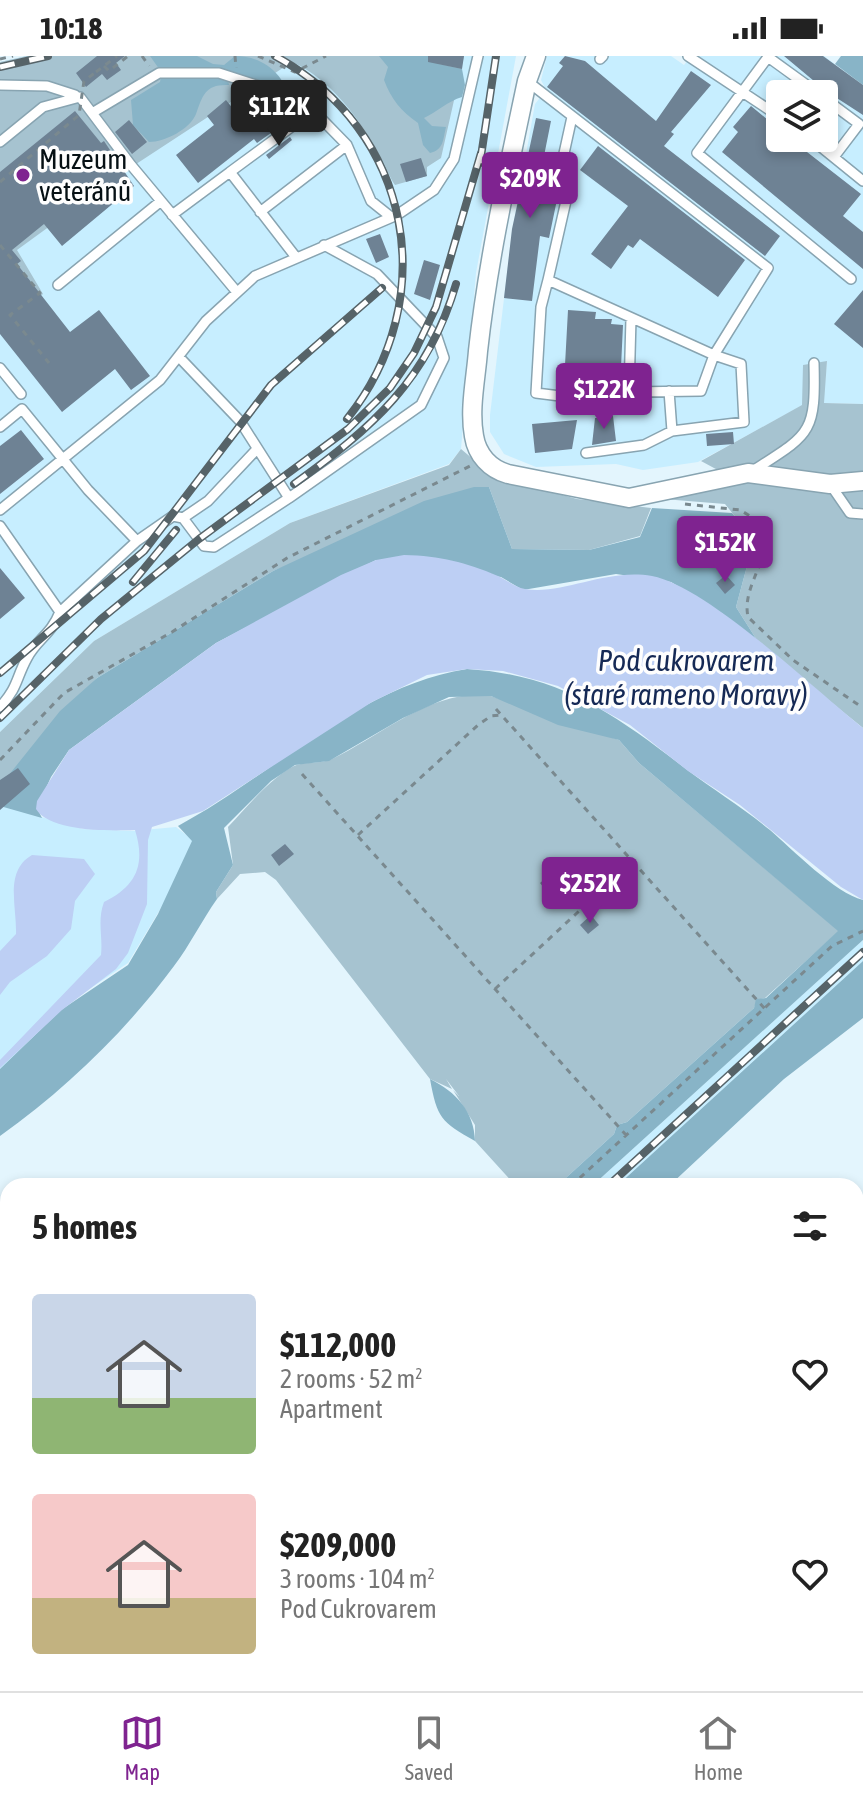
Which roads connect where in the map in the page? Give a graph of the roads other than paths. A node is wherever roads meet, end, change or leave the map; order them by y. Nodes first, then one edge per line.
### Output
1 (478, 56) edge
2 (536, 56) edge
3 (688, 56) edge
4 (800, 80) edge
5 (527, 81) junction
6 (0, 85) edge
7 (740, 92) junction
8 (80, 97) junction
9 (766, 108) edge
10 (838, 108) edge
11 (313, 111) junction
12 (92, 113) junction
13 (572, 117) junction
14 (0, 142) edge
15 (347, 145) junction
16 (828, 152) edge
17 (838, 152) edge
18 (838, 152) edge
19 (834, 157) junction
20 (230, 172) junction
21 (863, 181) edge
22 (161, 201) junction
23 (260, 212) junction
24 (172, 215) junction
25 (391, 217) junction
26 (324, 245) junction
27 (295, 256) junction
28 (851, 279) dead end
29 (548, 280) junction
30 (58, 285) dead end
31 (236, 291) junction
32 (631, 318) junction
33 (714, 355) junction
34 (179, 357) junction
35 (814, 363) dead end
36 (0, 368) edge
37 (669, 391) junction
38 (629, 392) junction
39 (21, 394) dead end
40 (0, 427) edge
41 (672, 431) junction
42 (257, 449) junction
43 (586, 453) dead end
44 (63, 460) junction
45 (748, 473) junction
46 (863, 481) edge
47 (830, 484) junction
48 (289, 498) junction
49 (0, 510) edge
50 (863, 514) edge
51 (183, 518) junction
52 (0, 526) edge
53 (137, 541) junction
54 (60, 612) junction
55 (0, 707) edge

1 - 25 lane
2 - 5 street
3 - 7 lane
4 - 7 lane
5 - 13 lane
5 - 45 street
6 - 8 lane
7 - 9 lane
7 - 28 lane
8 - 12 lane
8 - 14 lane
10 - 17 lane
11 - 12 lane
11 - 15 lane
11 - 20 lane
12 - 22 lane
13 - 29 lane
13 - 33 lane
15 - 23 lane
15 - 25 lane
16 - 19 lane
18 - 19 lane
19 - 21 lane
20 - 23 lane
20 - 24 lane
22 - 24 lane
22 - 30 lane
23 - 27 lane
24 - 31 lane
25 - 26 lane
26 - 27 lane
26 - 48 lane
27 - 31 lane
29 - 32 lane
29 - 38 lane
31 - 34 lane
32 - 33 lane
32 - 38 lane
33 - 37 lane
33 - 41 lane
34 - 42 lane
34 - 44 lane
35 - 45 lane
36 - 39 lane
37 - 38 lane
37 - 41 lane
40 - 44 lane
41 - 43 lane
42 - 48 lane
42 - 51 lane
44 - 49 lane
44 - 53 lane
45 - 47 street
46 - 47 street
47 - 50 lane
48 - 51 lane
51 - 53 lane
52 - 54 lane
53 - 54 lane
54 - 55 lane

